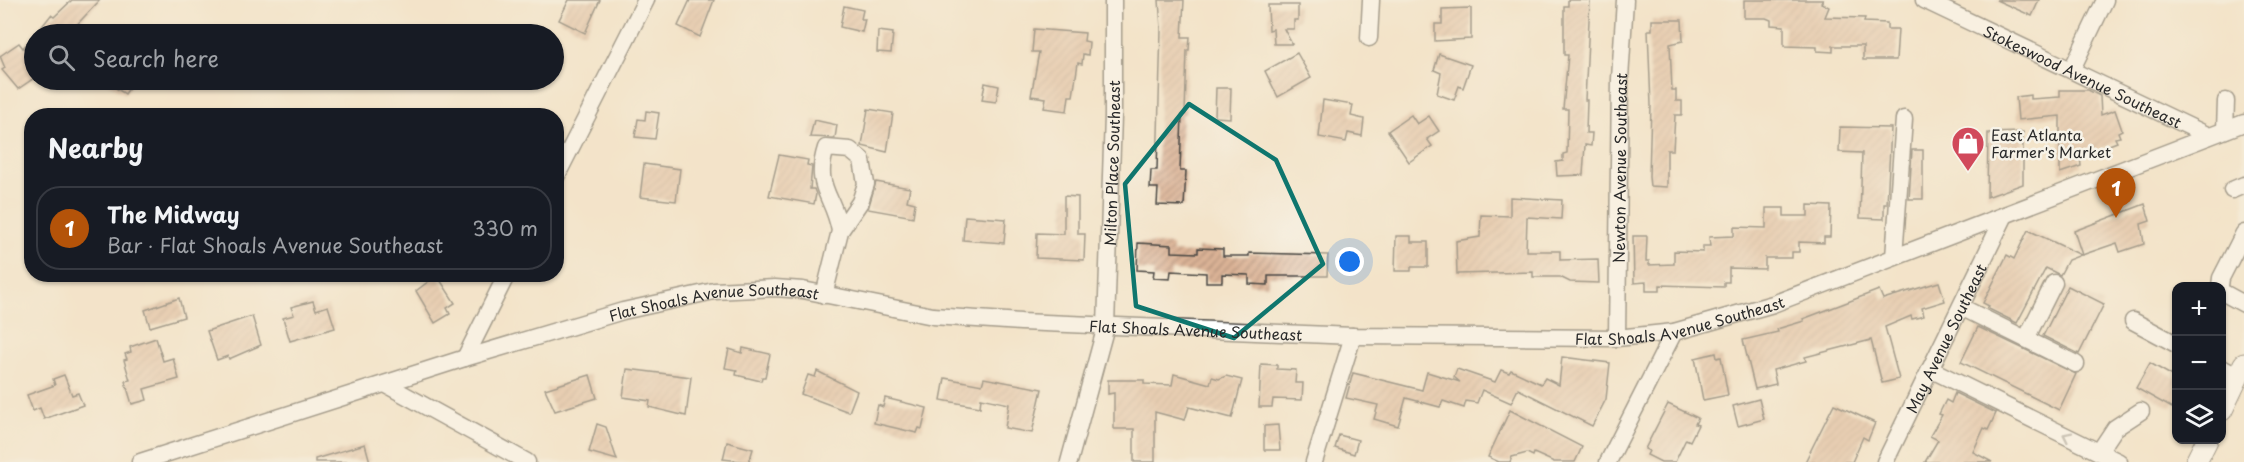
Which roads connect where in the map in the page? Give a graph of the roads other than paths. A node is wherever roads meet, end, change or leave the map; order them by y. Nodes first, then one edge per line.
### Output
1 (646, 0) edge
2 (1113, 0) edge
3 (1371, 0) edge
4 (1625, 0) edge
5 (1924, 0) edge
6 (2105, 0) edge
7 (1369, 38) dead end
8 (2072, 69) junction
9 (2226, 101) dead end
10 (1904, 119) dead end
11 (2244, 123) edge
12 (2225, 130) junction
13 (2209, 136) junction
14 (564, 161) edge
15 (2005, 215) junction
16 (840, 231) junction
17 (2244, 233) edge
18 (1894, 257) junction
19 (503, 282) edge
20 (2221, 282) edge
21 (2054, 283) dead end
22 (2226, 294) edge
23 (824, 295) junction
24 (2244, 303) edge
25 (1961, 307) junction
26 (2133, 321) dead end
27 (1106, 326) junction
28 (1674, 332) junction
29 (1353, 336) junction
30 (1617, 338) junction
31 (2026, 339) junction
32 (2172, 342) edge
33 (465, 358) junction
34 (2076, 364) dead end
35 (2238, 368) edge
36 (1930, 369) junction
37 (385, 384) junction
38 (2226, 400) edge
39 (2141, 411) dead end
40 (2205, 444) edge
41 (2099, 452) junction
42 (194, 454) edge
43 (140, 462) edge
44 (527, 462) edge
45 (1069, 462) edge
46 (1314, 462) edge
47 (1608, 462) edge
48 (1885, 462) edge
49 (2119, 462) edge
50 (2196, 462) edge

1 - 14 street
2 - 27 street, Milton Place Southeast
3 - 7 street
4 - 30 street, Newton Avenue Southeast
5 - 8 street, Stokeswood Avenue Southeast
6 - 8 street
8 - 13 street, Stokeswood Avenue Southeast
9 - 12 street
10 - 18 street
11 - 12 street, Flat Shoals Avenue Southeast
12 - 13 street, Flat Shoals Avenue Southeast
13 - 15 street, Flat Shoals Avenue Southeast
15 - 18 street, Flat Shoals Avenue Southeast
15 - 25 street, May Avenue Southeast
16 - 16 street
16 - 23 street
17 - 20 street
18 - 28 street, Flat Shoals Avenue Southeast
19 - 33 street
21 - 31 street
22 - 24 street
23 - 27 street, Flat Shoals Avenue Southeast
23 - 33 street, Flat Shoals Avenue Southeast
25 - 31 street
25 - 36 street, May Avenue Southeast
26 - 32 street
27 - 29 street, Flat Shoals Avenue Southeast
27 - 45 street, Milton Place Southeast
28 - 30 street, Flat Shoals Avenue Southeast
28 - 47 street
29 - 30 street, Flat Shoals Avenue Southeast
29 - 46 street
31 - 34 street
33 - 37 street, Flat Shoals Avenue Southeast
35 - 38 main road
41 -> 36 street
36 - 48 street, May Avenue Southeast
37 - 42 street, Flat Shoals Avenue Southeast
37 - 44 street
39 - 41 street
40 - 50 main road
41 - 49 street
42 - 43 street, Flat Shoals Avenue Southeast

